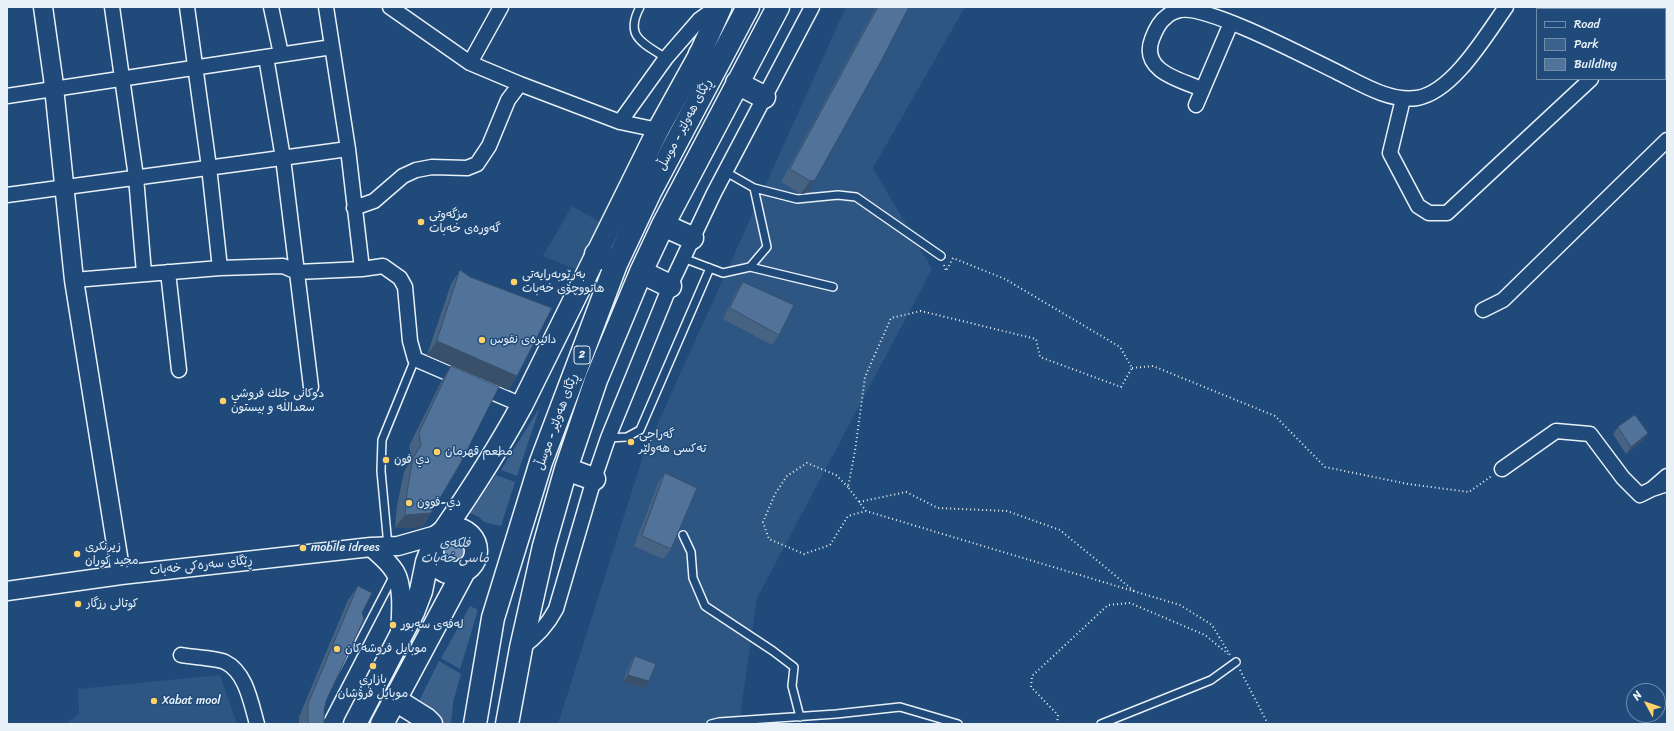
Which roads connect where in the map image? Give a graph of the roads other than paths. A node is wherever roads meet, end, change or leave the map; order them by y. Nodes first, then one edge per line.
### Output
1 (43, 7) edge
2 (112, 7) edge
3 (187, 7) edge
4 (271, 7) edge
5 (326, 7) edge
6 (390, 7) edge
7 (502, 7) edge
8 (640, 7) edge
9 (717, 7) edge
10 (721, 7) edge
11 (748, 7) edge
12 (778, 7) edge
13 (812, 7) edge
14 (1506, 7) edge
15 (1232, 23) junction
16 (332, 47) junction
17 (281, 54) junction
18 (266, 57) junction
19 (666, 58) junction
20 (709, 58) junction
21 (470, 63) junction
22 (195, 67) junction
23 (122, 78) junction
24 (1590, 80) edge
25 (737, 83) junction
26 (520, 84) junction
27 (54, 89) junction
28 (1202, 89) junction
29 (7, 96) edge
30 (764, 97) junction
31 (1403, 99) junction
32 (1196, 105) dead end
33 (620, 122) junction
34 (658, 130) junction
35 (1667, 140) edge
36 (348, 150) junction
37 (283, 158) junction
38 (209, 168) junction
39 (726, 172) junction
40 (136, 177) junction
41 (64, 187) junction
42 (754, 188) junction
43 (7, 195) edge
44 (354, 208) junction
45 (663, 225) junction
46 (692, 238) junction
47 (596, 254) junction
48 (941, 256) road end
49 (683, 258) junction
50 (616, 264) junction
51 (750, 267) junction
52 (220, 268) junction
53 (710, 268) junction
54 (362, 269) junction
55 (168, 272) junction
56 (297, 272) junction
57 (641, 272) junction
58 (144, 273) junction
59 (74, 280) junction
60 (670, 286) junction
61 (833, 287) dead end
62 (1483, 310) dead end
63 (415, 358) junction
64 (179, 370) dead end
65 (311, 387) dead end
66 (522, 404) junction
67 (608, 438) junction
68 (566, 469) junction
69 (1502, 469) road end
70 (1667, 476) edge
71 (594, 479) junction
72 (1667, 484) edge
73 (1652, 489) junction
74 (683, 535) dead end
75 (438, 538) junction
76 (380, 547) junction
77 (465, 569) junction
78 (395, 573) junction
79 (121, 575) junction
80 (7, 590) edge
81 (493, 618) junction
82 (400, 635) junction
83 (523, 639) junction
84 (181, 655) dead end
85 (1236, 662) road end
86 (394, 699) junction
87 (321, 716) edge
88 (800, 717) junction
89 (257, 724) edge
90 (355, 724) edge
91 (382, 724) edge
92 (431, 724) edge
93 (475, 724) edge
94 (507, 724) edge
95 (711, 724) edge
96 (958, 724) edge
97 (1101, 724) edge

1 - 27 street
2 - 23 street
3 - 22 street
4 - 17 street
5 - 16 street
6 - 21 street
7 - 21 street
8 - 19 lane
9 - 19 street
10 - 20 main road
11 - 20 main road, ڕێگای هەولێر - موسڵ / 2
12 - 25 main road, ڕێگای هەولێر - موسڵ / 2
13 - 30 street
14 - 31 street
15 - 28 street
15 - 28 street
15 - 31 street
16 - 17 street
16 - 36 street
17 - 18 street
18 - 22 street
18 - 37 street
19 - 33 street
20 - 34 main road
20 - 50 main road, ڕێگای هەولێر - موسڵ / 2
21 - 26 street
22 - 23 street
22 - 38 street
23 - 27 street
23 - 40 street
24 - 31 street
25 - 30 main road
25 - 45 main road, ڕێگای هەولێر - موسڵ / 2
26 - 33 street
26 - 44 street
27 - 29 street
27 - 41 street
28 - 32 street
30 - 39 street
33 - 34 street
34 - 47 main road
35 - 62 street
36 - 37 street
36 - 44 street
37 - 38 street
37 - 56 street
38 - 40 street
38 - 52 street
39 - 42 lane
39 - 46 street
40 - 41 street
40 - 58 street
41 - 43 street
41 - 59 street
42 - 48 lane
42 - 51 lane
44 - 54 street
45 - 46 main road
45 - 57 main road, ڕێگای هەولێر - موسڵ / 2
46 - 49 street
47 - 50 main road
47 - 66 main road
49 - 53 lane
49 - 60 street
50 - 81 main road, ڕێگای هەولێر - موسڵ / 2
51 - 53 lane
51 - 61 lane
52 - 55 street
52 - 56 street
53 - 67 lane
54 - 56 street
54 - 63 street
55 - 58 street
55 - 64 street
56 - 65 street
57 - 60 main road
57 - 68 main road, ڕێگای هەولێر - موسڵ / 2
58 - 59 street
59 - 79 street
60 - 67 street
63 - 66 street
63 - 76 lane
66 - 75 main road
67 - 71 street
68 - 71 main road
68 - 83 main road, ڕێگای هەولێر - موسڵ / 2
69 - 73 street
70 - 73 street
71 - 83 street
72 - 73 street
74 - 88 lane
75 - 76 street, ڕێگای سەرەکی خەبات
75 - 77 main road
75 - 77 main road
75 - 82 main road
76 - 78 street
76 - 79 street, ڕێگای سەرەکی خەبات
77 - 86 main road
78 - 82 street
78 - 87 lane
79 - 80 street, ڕێگای سەرەکی خەبات
81 - 83 main road
81 - 93 main road, ڕێگای هەولێر - موسڵ / 2
82 - 90 main road
83 - 94 main road, ڕێگای هەولێر - موسڵ / 2
84 - 89 street
85 - 97 lane
86 - 91 main road
86 - 92 main road
88 - 95 lane
88 - 96 lane

